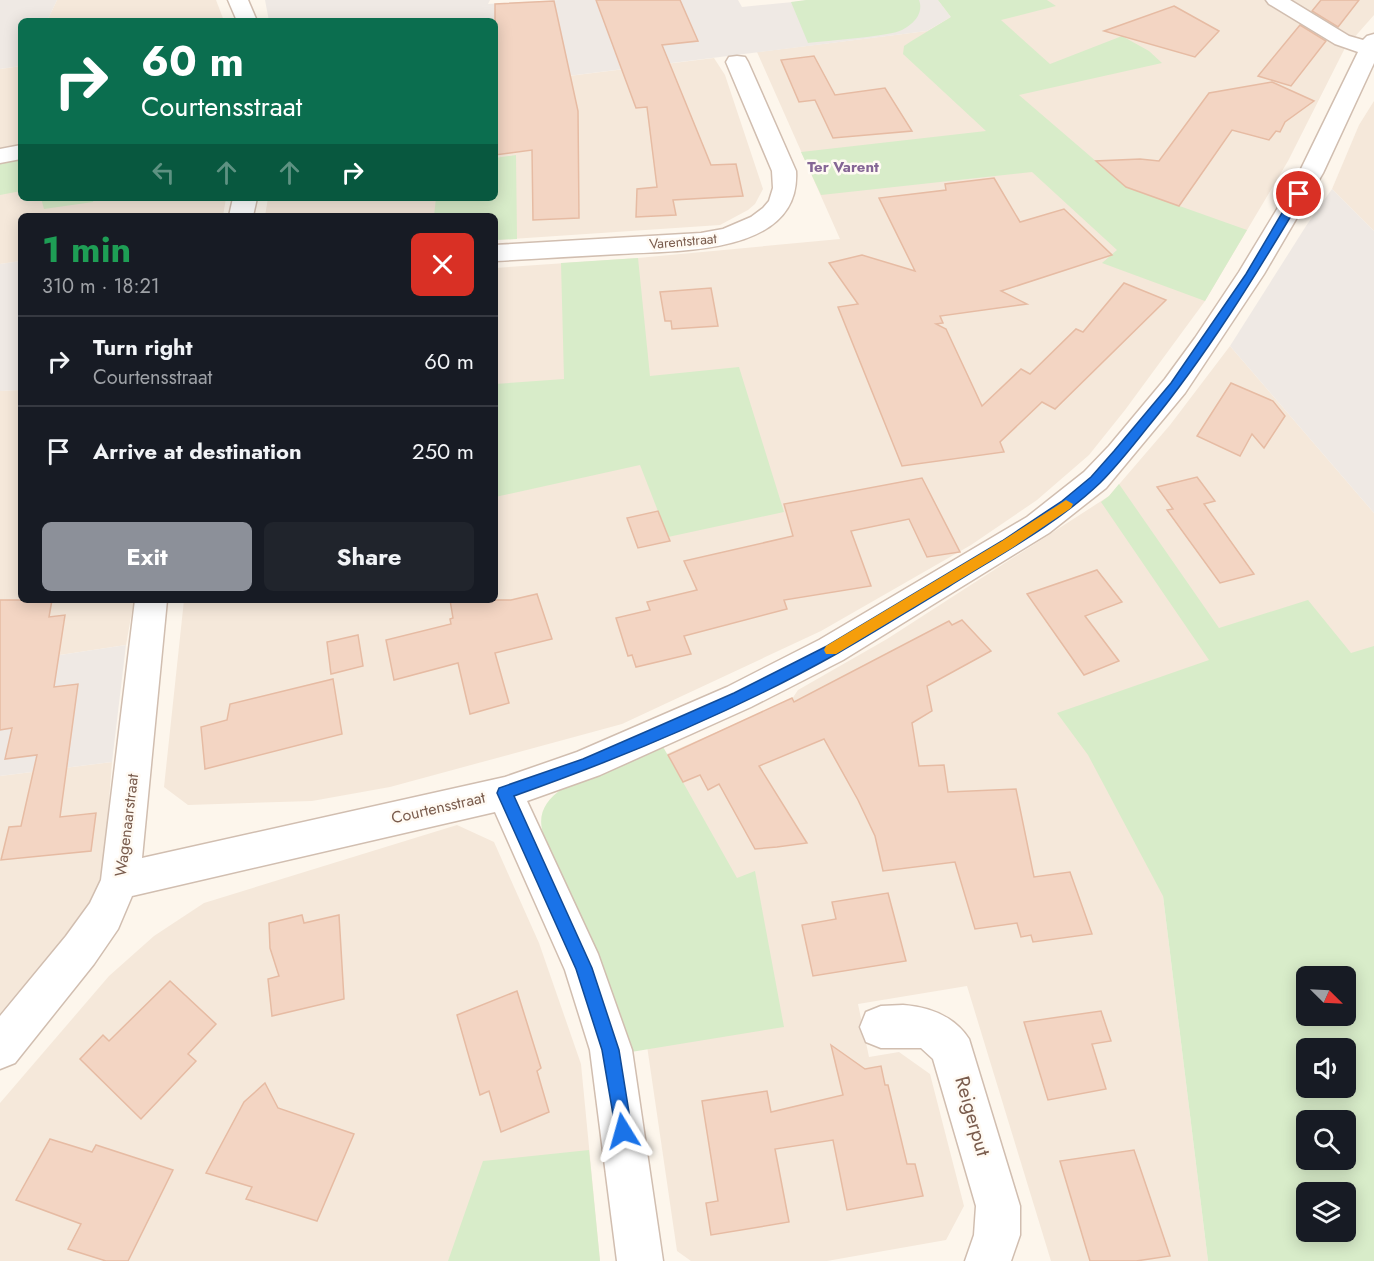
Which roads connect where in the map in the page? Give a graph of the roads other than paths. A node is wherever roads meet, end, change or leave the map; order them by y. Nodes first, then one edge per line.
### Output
1 (238, 0) edge
2 (1276, 0) edge
3 (246, 18) edge
4 (1372, 45) edge
5 (737, 62) dead end
6 (18, 153) edge
7 (0, 156) edge
8 (498, 253) edge
9 (151, 603) edge
10 (505, 793) junction
11 (120, 881) junction
12 (880, 1028) dead end
13 (0, 1048) edge
14 (640, 1261) edge
15 (988, 1261) edge

1 - 3 street
2 - 4 street
4 - 10 street, Courtensstraat
5 - 8 street, Varentstraat
6 - 7 street
9 - 11 street, Wagenaarstraat
10 - 11 street, Courtensstraat
10 - 14 street
11 - 13 street, Wagenaarstraat
12 - 15 street, Reigerput

